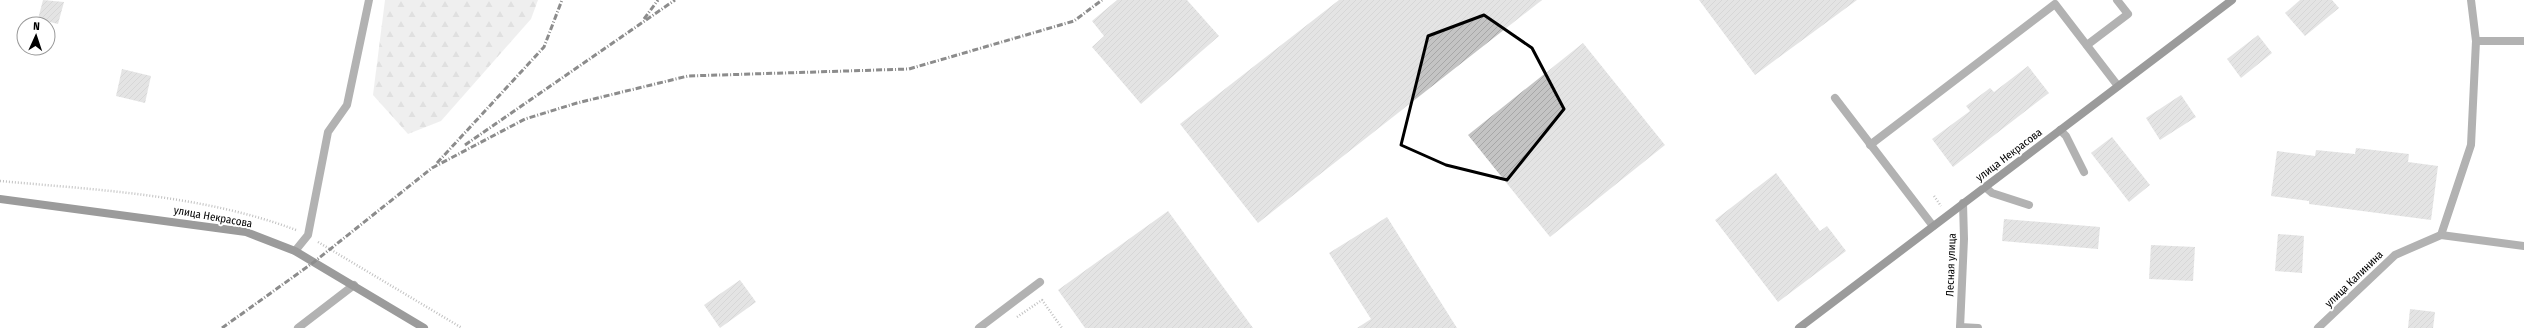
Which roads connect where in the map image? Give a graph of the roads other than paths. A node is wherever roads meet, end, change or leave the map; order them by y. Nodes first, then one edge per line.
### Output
1 (369, 0) edge
2 (2117, 0) edge
3 (2232, 0) edge
4 (2471, 0) edge
5 (2054, 2) edge
6 (2476, 41) junction
7 (2524, 41) edge
8 (2087, 46) junction
9 (2118, 86) junction
10 (1835, 98) dead end
11 (2060, 130) junction
12 (1870, 145) junction
13 (2084, 172) dead end
14 (1984, 187) junction
15 (0, 199) edge
16 (1962, 203) junction
17 (2029, 206) dead end
18 (1933, 226) junction
19 (2441, 235) junction
20 (2524, 246) edge
21 (295, 251) junction
22 (1040, 282) dead end
23 (354, 285) junction
24 (1960, 327) edge
25 (298, 328) edge
26 (424, 328) edge
27 (979, 328) edge
28 (1800, 328) edge
29 (1978, 328) edge
30 (2318, 328) edge

1 - 21 street
2 - 8 street
3 - 9 street, улица Некрасова
4 - 6 street
5 - 8 street
5 - 12 street
6 - 7 street
6 - 19 street
8 - 9 street
9 - 11 street, улица Некрасова
10 - 12 street
11 - 13 street
11 - 14 street, улица Некрасова
12 - 18 street
14 - 16 street, улица Некрасова
14 - 17 street
15 - 21 street, улица Некрасова
16 - 18 street, улица Некрасова
16 - 24 street, Лесная улица
18 - 28 street, улица Некрасова
19 - 20 street
19 - 30 street, улица Калинина
21 - 23 street, улица Некрасова
22 - 27 street
23 - 25 street
23 - 26 street, улица Некрасова
24 - 29 street

